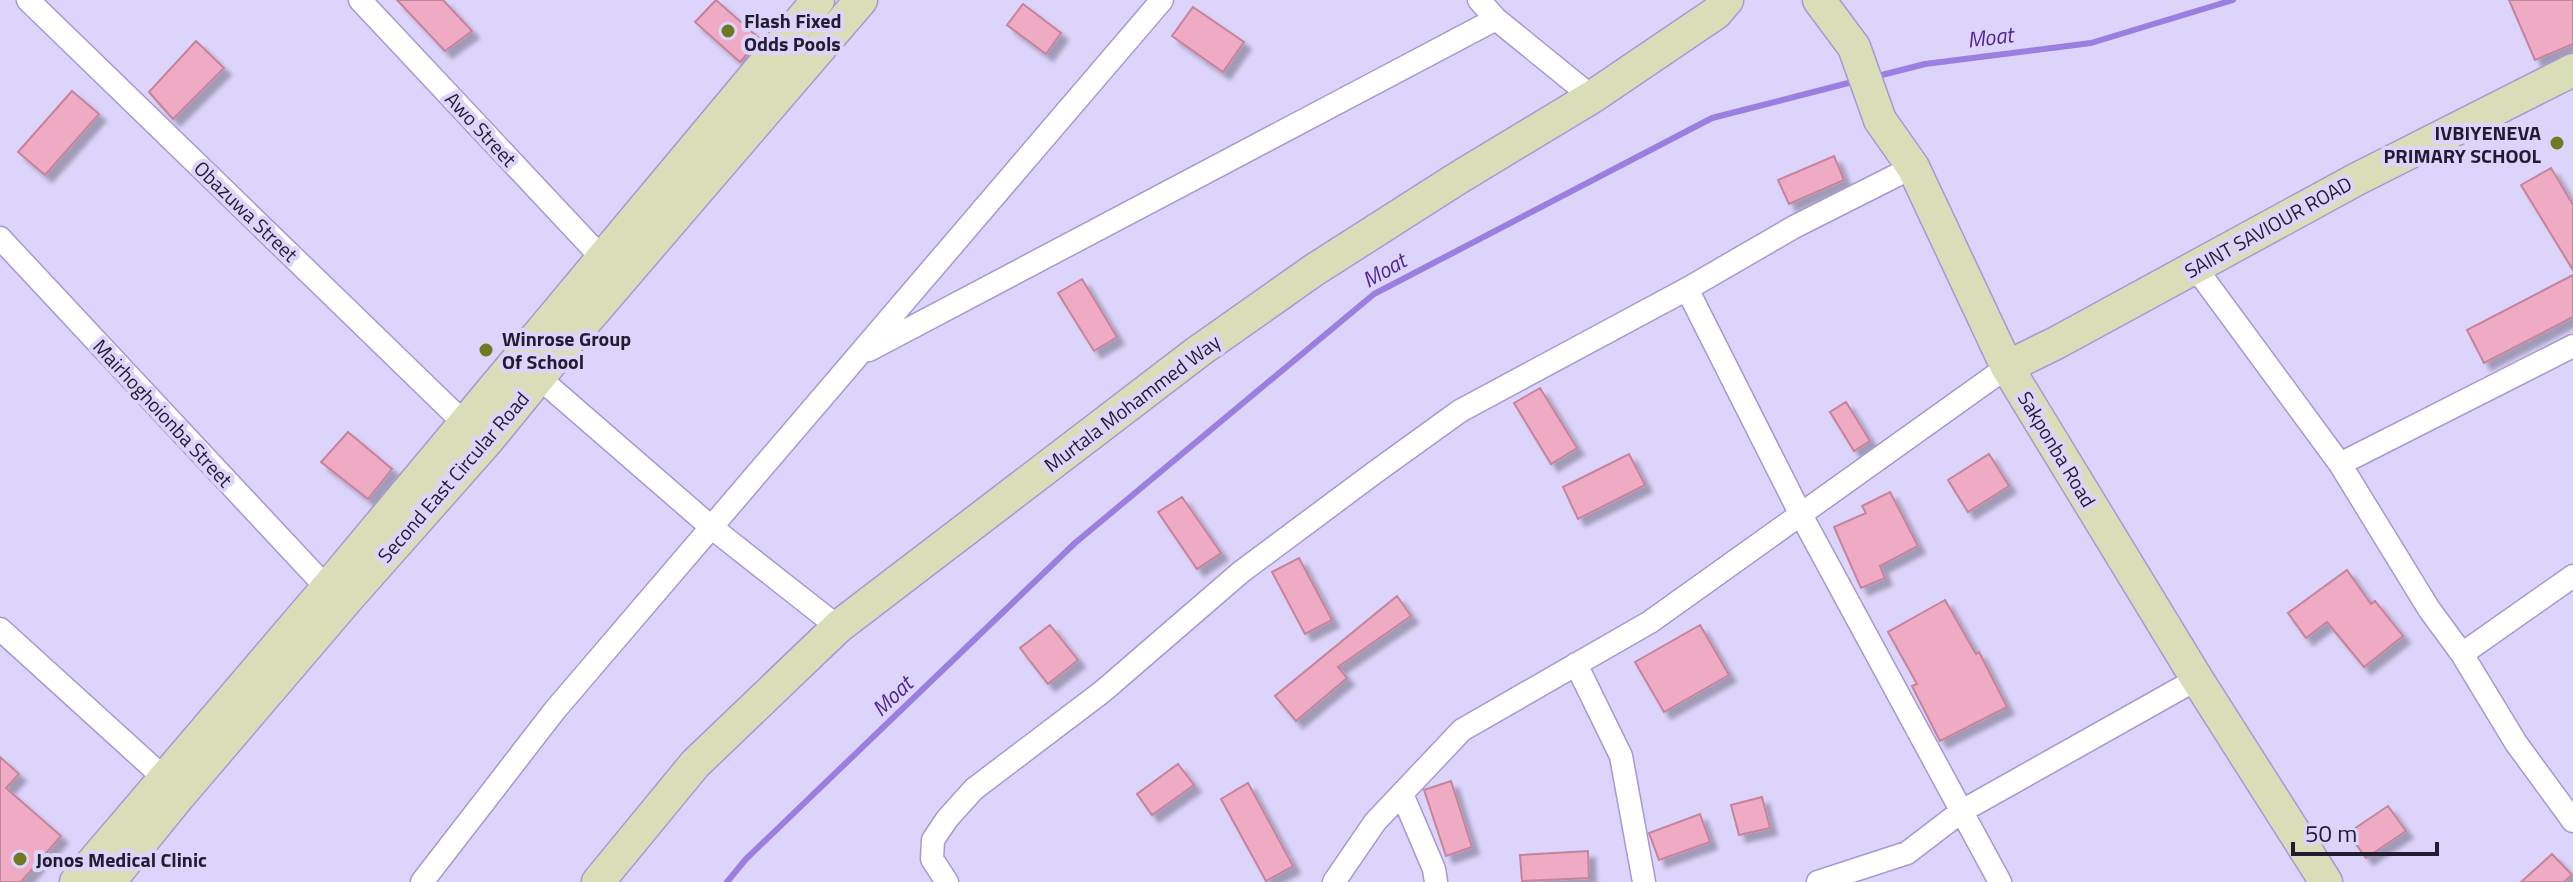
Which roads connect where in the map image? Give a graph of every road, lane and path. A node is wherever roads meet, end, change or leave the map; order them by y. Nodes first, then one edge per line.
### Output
1 (28, 0) edge
2 (360, 0) edge
3 (818, 0) edge
4 (861, 0) edge
5 (1162, 0) edge
6 (1479, 0) edge
7 (1727, 0) edge
8 (1819, 0) edge
9 (1496, 19) junction
10 (2573, 70) edge
11 (1592, 97) junction
12 (1913, 167) junction
13 (0, 238) edge
14 (602, 258) junction
15 (2195, 267) junction
16 (1687, 289) junction
17 (2573, 346) edge
18 (857, 357) junction
19 (2007, 367) junction
20 (528, 368) junction
21 (463, 422) junction
22 (2340, 464) junction
23 (1800, 513) junction
24 (711, 527) junction
25 (2573, 576) edge
26 (327, 588) junction
27 (838, 627) junction
28 (0, 629) edge
29 (2462, 654) junction
30 (1576, 664) junction
31 (2197, 679) junction
32 (163, 777) junction
33 (1402, 794) junction
34 (1962, 811) junction
35 (2573, 821) edge
36 (76, 882) edge
37 (109, 882) edge
38 (422, 882) edge
39 (598, 882) edge
40 (947, 882) edge
41 (1334, 882) edge
42 (1436, 882) edge
43 (1644, 882) edge
44 (1819, 882) edge
45 (2000, 882) edge
46 (2326, 882) edge

1 - 21 street, Obazuwa Street
2 - 14 street, Awo Street
3 - 14 main road, Second East Circular Road
4 - 20 main road, Second East Circular Road
5 - 18 street
6 - 9 street
7 - 11 main road, Murtala Mohammed Way
8 - 12 main road, Sakponba Road
9 - 11 street
9 - 18 street
10 - 15 main road, SAINT SAVIOUR ROAD
11 - 27 main road, Murtala Mohammed Way
12 - 16 street
12 - 19 main road, Sakponba Road
13 - 26 street, Mairhoghoionba Street
14 - 20 main road, Second East Circular Road
15 - 19 main road, SAINT SAVIOUR ROAD
15 - 22 street
16 - 23 street
16 - 40 street
17 - 22 street
18 - 24 street
19 - 23 street
19 - 31 main road, Sakponba Road
20 - 21 main road, Second East Circular Road
20 - 24 street
20 - 37 main road, Second East Circular Road
21 - 26 main road, Second East Circular Road
22 - 29 street
23 - 30 street
23 - 34 street
24 - 27 street
24 - 38 street
25 - 29 street
26 - 32 main road, Second East Circular Road
27 - 39 main road, Murtala Mohammed Way
28 - 32 street
29 - 35 street
30 - 33 street
30 - 43 street
31 - 34 street
31 - 46 main road, Sakponba Road
32 - 36 main road, Second East Circular Road
33 - 41 street
33 - 42 street
34 - 44 street
34 - 45 street

